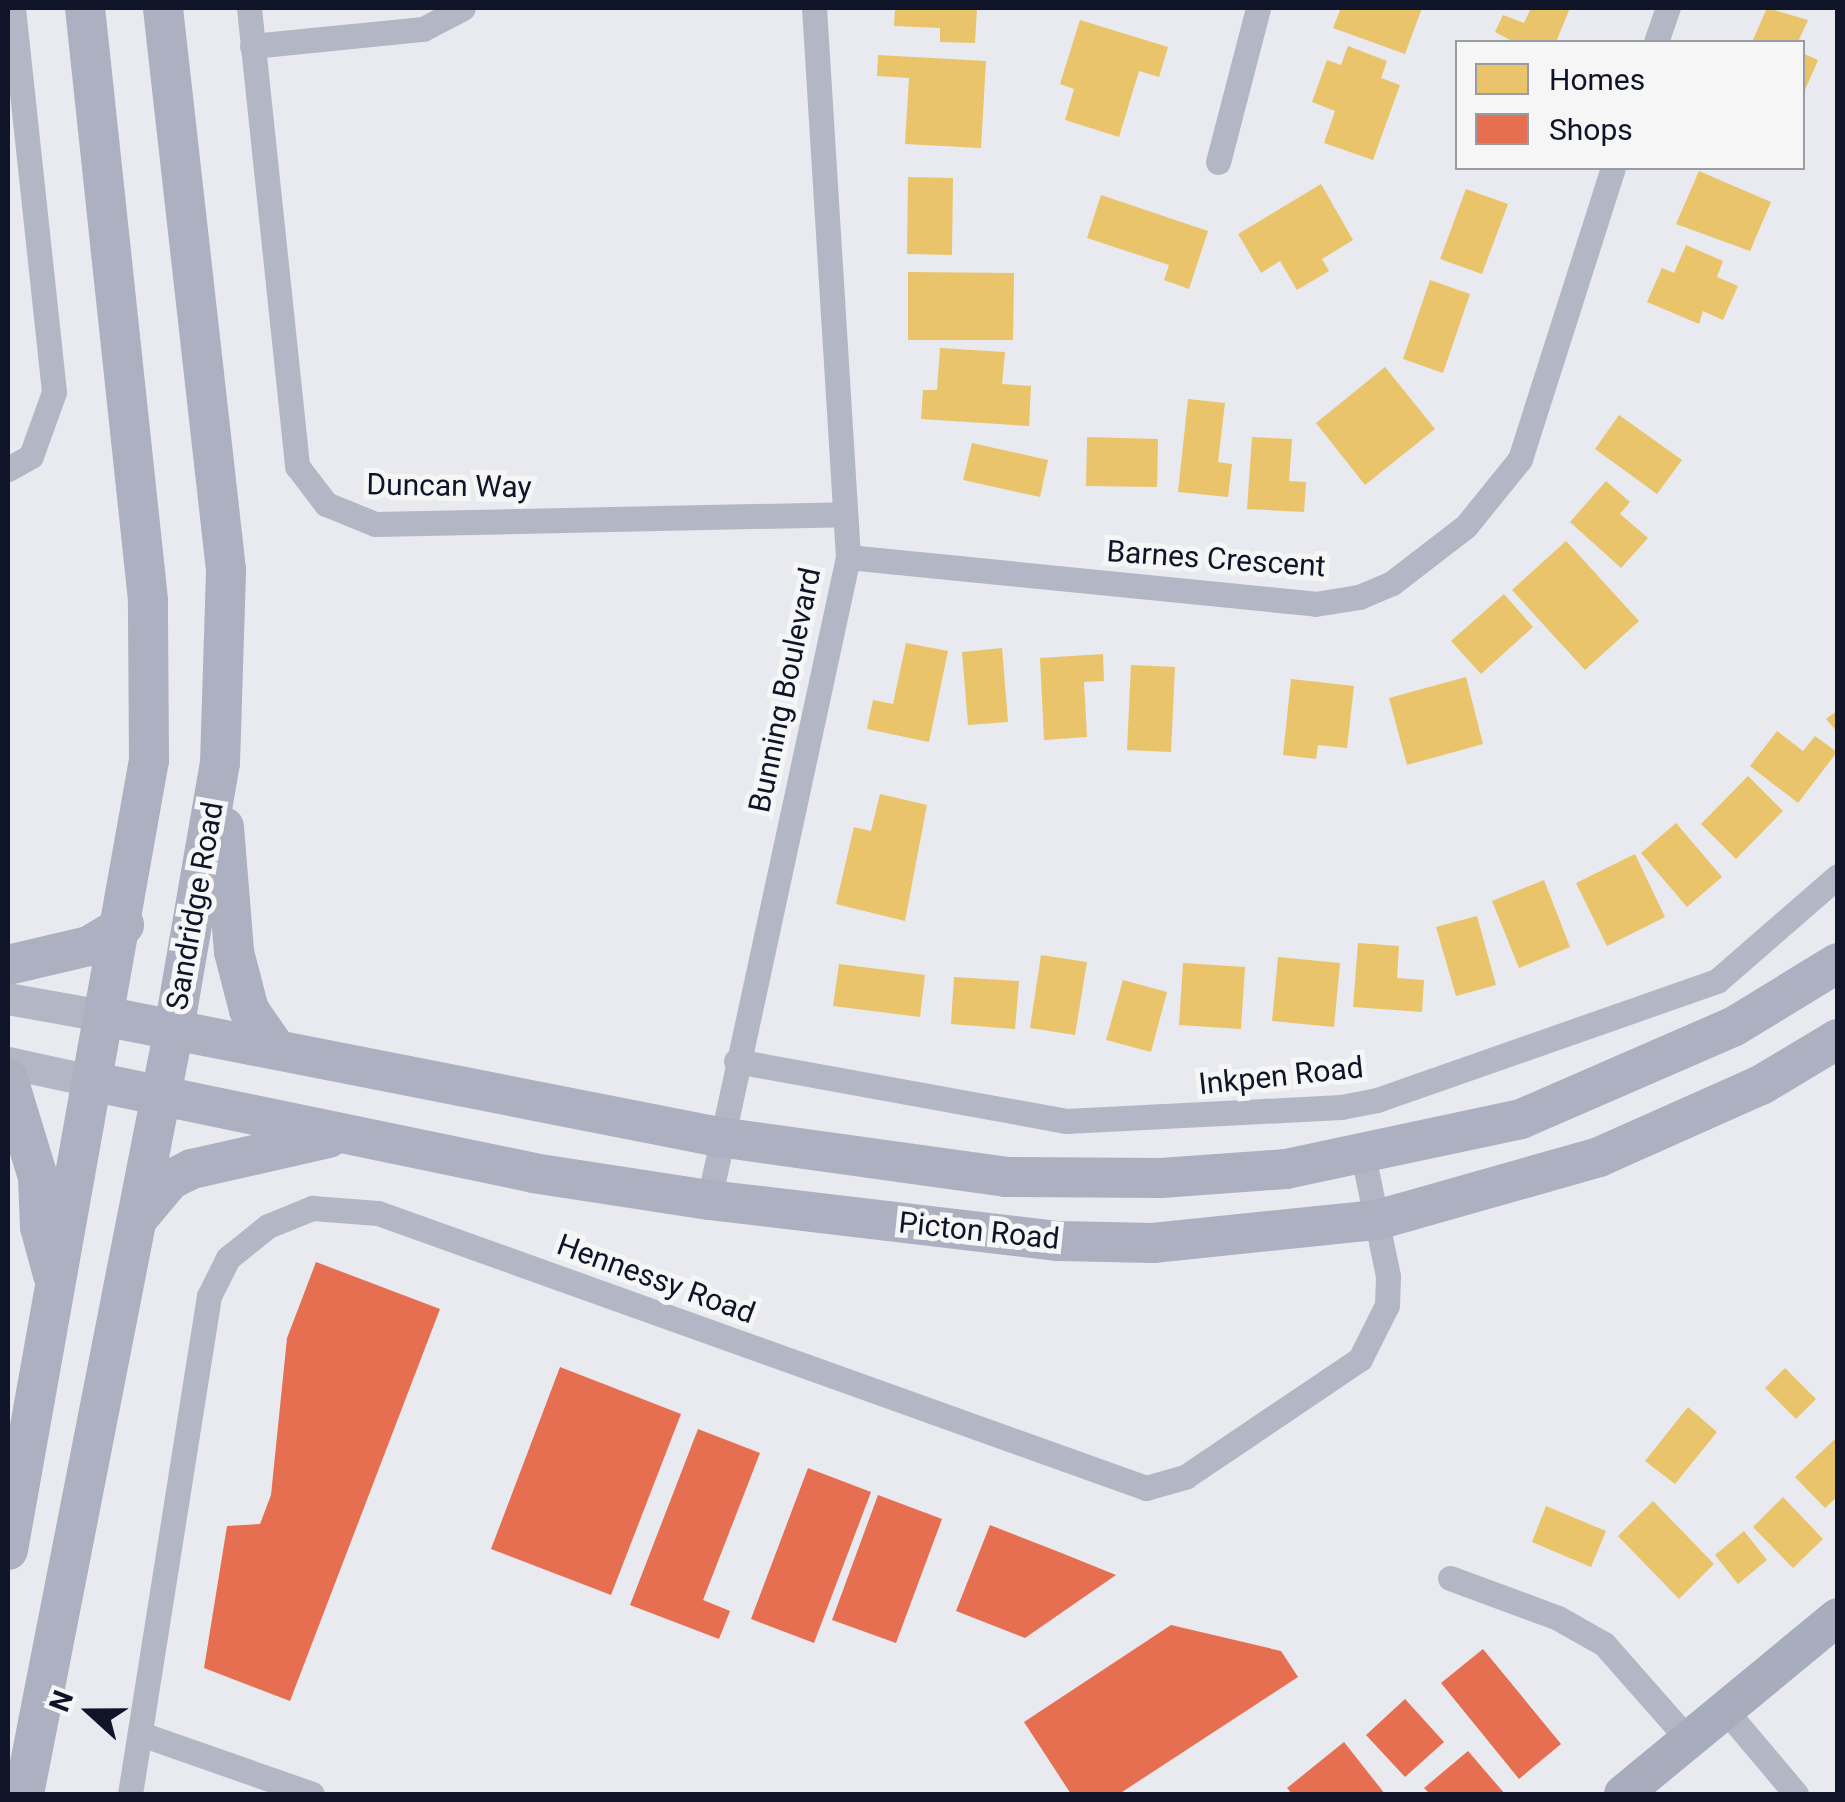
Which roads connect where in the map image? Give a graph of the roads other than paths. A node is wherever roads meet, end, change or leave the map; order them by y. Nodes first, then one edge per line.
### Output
1 (13, 8) edge
2 (85, 8) edge
3 (163, 8) edge
4 (249, 8) edge
5 (463, 8) edge
6 (814, 8) edge
7 (1258, 8) edge
8 (1668, 8) edge
9 (1657, 40) edge
10 (252, 46) junction
11 (1218, 162) dead end
12 (1613, 170) edge
13 (8, 468) edge
14 (844, 514) junction
15 (848, 556) junction
16 (220, 763) junction
17 (1838, 876) edge
18 (124, 925) junction
19 (1838, 963) edge
20 (8, 965) edge
21 (8, 999) edge
22 (108, 1017) junction
23 (174, 1029) junction
24 (1838, 1039) edge
25 (276, 1050) junction
26 (736, 1061) junction
27 (8, 1063) edge
28 (8, 1078) edge
29 (95, 1082) junction
30 (162, 1096) junction
31 (348, 1134) junction
32 (719, 1138) junction
33 (1363, 1156) junction
34 (709, 1200) junction
35 (137, 1220) junction
36 (1377, 1220) junction
37 (56, 1289) junction
38 (8, 1550) edge
39 (1450, 1578) dead end
40 (1838, 1616) edge
41 (1722, 1706) junction
42 (141, 1734) junction
43 (1686, 1737) junction
44 (24, 1794) edge
45 (130, 1794) edge
46 (312, 1794) edge
47 (1622, 1794) edge
48 (1796, 1794) edge

1 - 13 street
2 - 18 main road
3 - 16 main road, Sandridge Road
4 - 10 street, Duncan Way
5 - 10 street
6 - 14 street, Bunning Boulevard
7 - 11 street
8 - 9 street
10 - 14 street, Duncan Way
12 - 15 street, Barnes Crescent
14 - 15 street, Bunning Boulevard
15 - 26 street, Bunning Boulevard
16 - 23 main road, Sandridge Road
16 - 25 main road
17 - 26 street, Inkpen Road
18 - 20 main road
18 - 22 main road
19 - 33 main road, Picton Road
21 - 22 street
22 - 23 main road, Picton Road
22 - 29 main road
23 - 25 main road, Picton Road
23 - 30 main road, Sandridge Road
24 - 36 main road, Picton Road
25 - 32 main road, Picton Road
26 - 32 street, Bunning Boulevard
27 - 29 street
28 - 37 main road
29 - 30 main road, Picton Road
29 - 37 main road
30 - 31 main road, Picton Road
30 - 35 main road, Sandridge Road
31 - 34 main road, Picton Road
31 - 35 main road
32 - 33 main road, Picton Road
32 - 34 street, Bunning Boulevard
33 - 36 street, Hennessy Road
34 - 36 main road, Picton Road
35 - 44 main road, Sandridge Road
36 - 42 street, Hennessy Road
37 - 38 main road
39 - 43 street
40 - 41 main road
41 - 43 main road
41 - 48 street
42 - 45 street, Hennessy Road
42 - 46 street
43 - 47 main road

